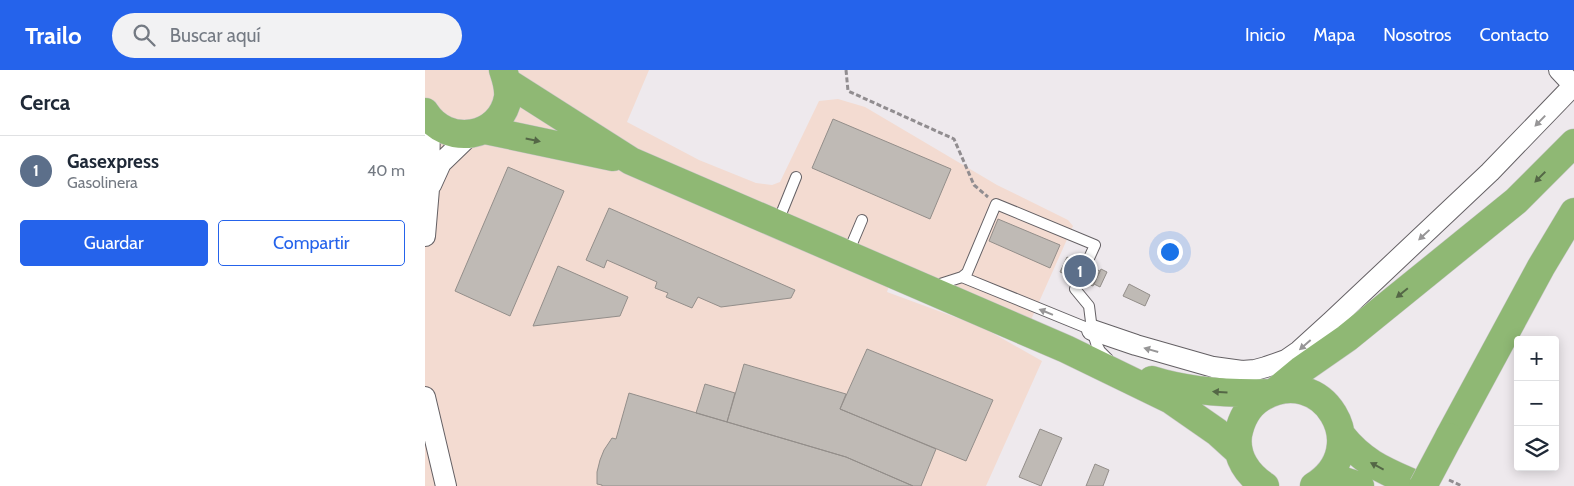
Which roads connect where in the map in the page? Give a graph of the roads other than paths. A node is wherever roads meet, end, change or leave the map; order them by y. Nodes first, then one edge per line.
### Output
1 (1559, 70) edge
2 (505, 76) edge
3 (1574, 86) edge
4 (427, 116) edge
5 (478, 132) junction
6 (1574, 143) edge
7 (631, 161) junction
8 (796, 176) dead end
9 (429, 189) junction
10 (1574, 212) edge
11 (862, 220) dead end
12 (777, 224) junction
13 (425, 236) edge
14 (848, 254) junction
15 (962, 277) junction
16 (926, 288) junction
17 (1092, 330) junction
18 (1120, 371) junction
19 (1273, 392) junction
20 (425, 397) edge
21 (1341, 436) junction
22 (1239, 452) junction
23 (1319, 483) edge
24 (1429, 484) edge
25 (446, 486) edge
26 (1265, 486) edge
27 (1360, 486) edge

1 - 3 street
2 - 5 highway
2 - 7 highway
3 -> 17 street
4 - 5 highway
4 - 9 street
5 -> 7 highway
5 - 9 street
6 -> 19 highway
7 - 12 highway
8 - 12 lane
9 - 13 street
10 - 24 highway, bridge
11 - 14 lane
12 - 14 highway
14 - 16 highway
15 - 16 lane
17 -> 15 lane
15 - 17 lane
16 - 18 highway
17 - 18 lane
19 -> 18 highway
18 - 22 highway
19 - 21 highway
19 - 22 highway
20 - 25 street
21 - 23 highway
24 -> 21 highway
22 - 26 highway
23 - 27 highway

